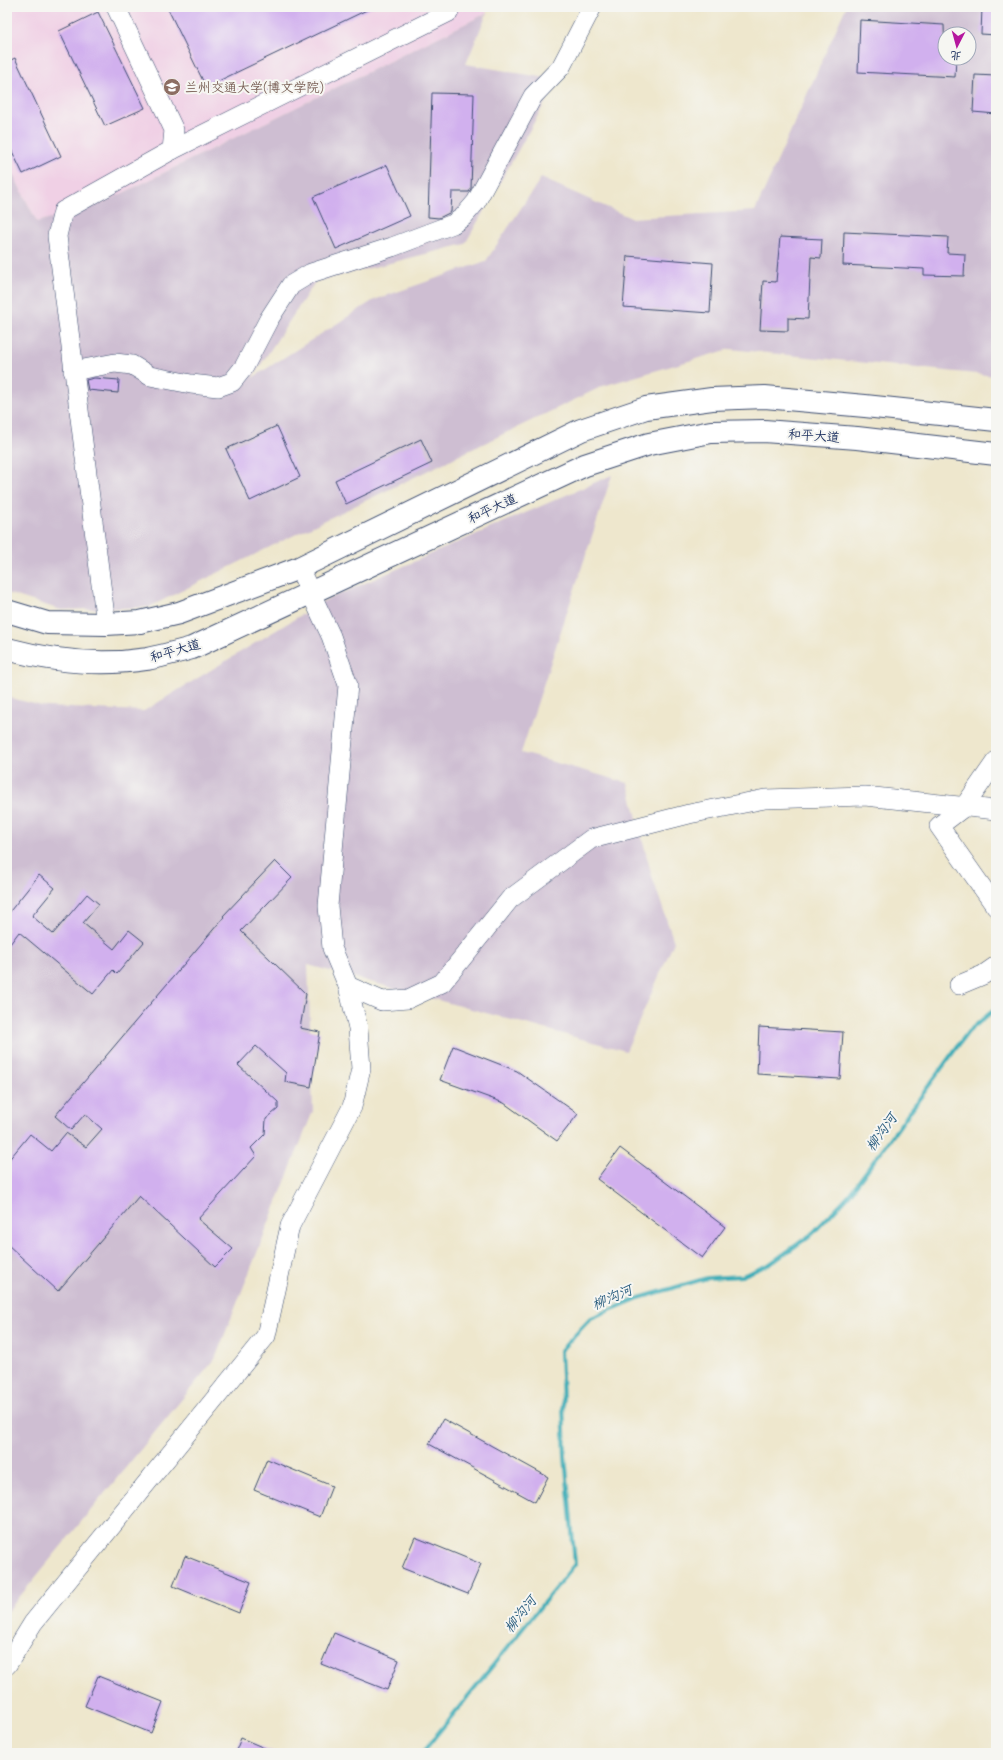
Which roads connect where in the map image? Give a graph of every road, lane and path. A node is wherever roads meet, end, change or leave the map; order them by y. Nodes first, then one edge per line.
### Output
1 (116, 7) edge
2 (592, 7) edge
3 (449, 12) dead end
4 (172, 150) junction
5 (73, 371) junction
6 (996, 420) edge
7 (996, 454) edge
8 (299, 568) junction
9 (310, 592) junction
10 (7, 611) edge
11 (106, 624) junction
12 (7, 649) edge
13 (996, 761) edge
14 (964, 807) junction
15 (996, 810) edge
16 (996, 907) edge
17 (996, 966) edge
18 (959, 985) dead end
19 (348, 986) junction
20 (7, 1665) edge

1 - 4 street
2 - 5 street
3 - 4 street
4 - 5 street
5 - 11 street
6 - 8 highway
7 - 9 highway, 和平大道
8 - 9 street
8 - 11 highway
9 - 12 highway, 和平大道
9 - 19 street
10 - 11 highway
13 - 14 street
14 - 15 street
14 - 16 street
14 - 19 street
17 - 18 street
19 - 20 street

